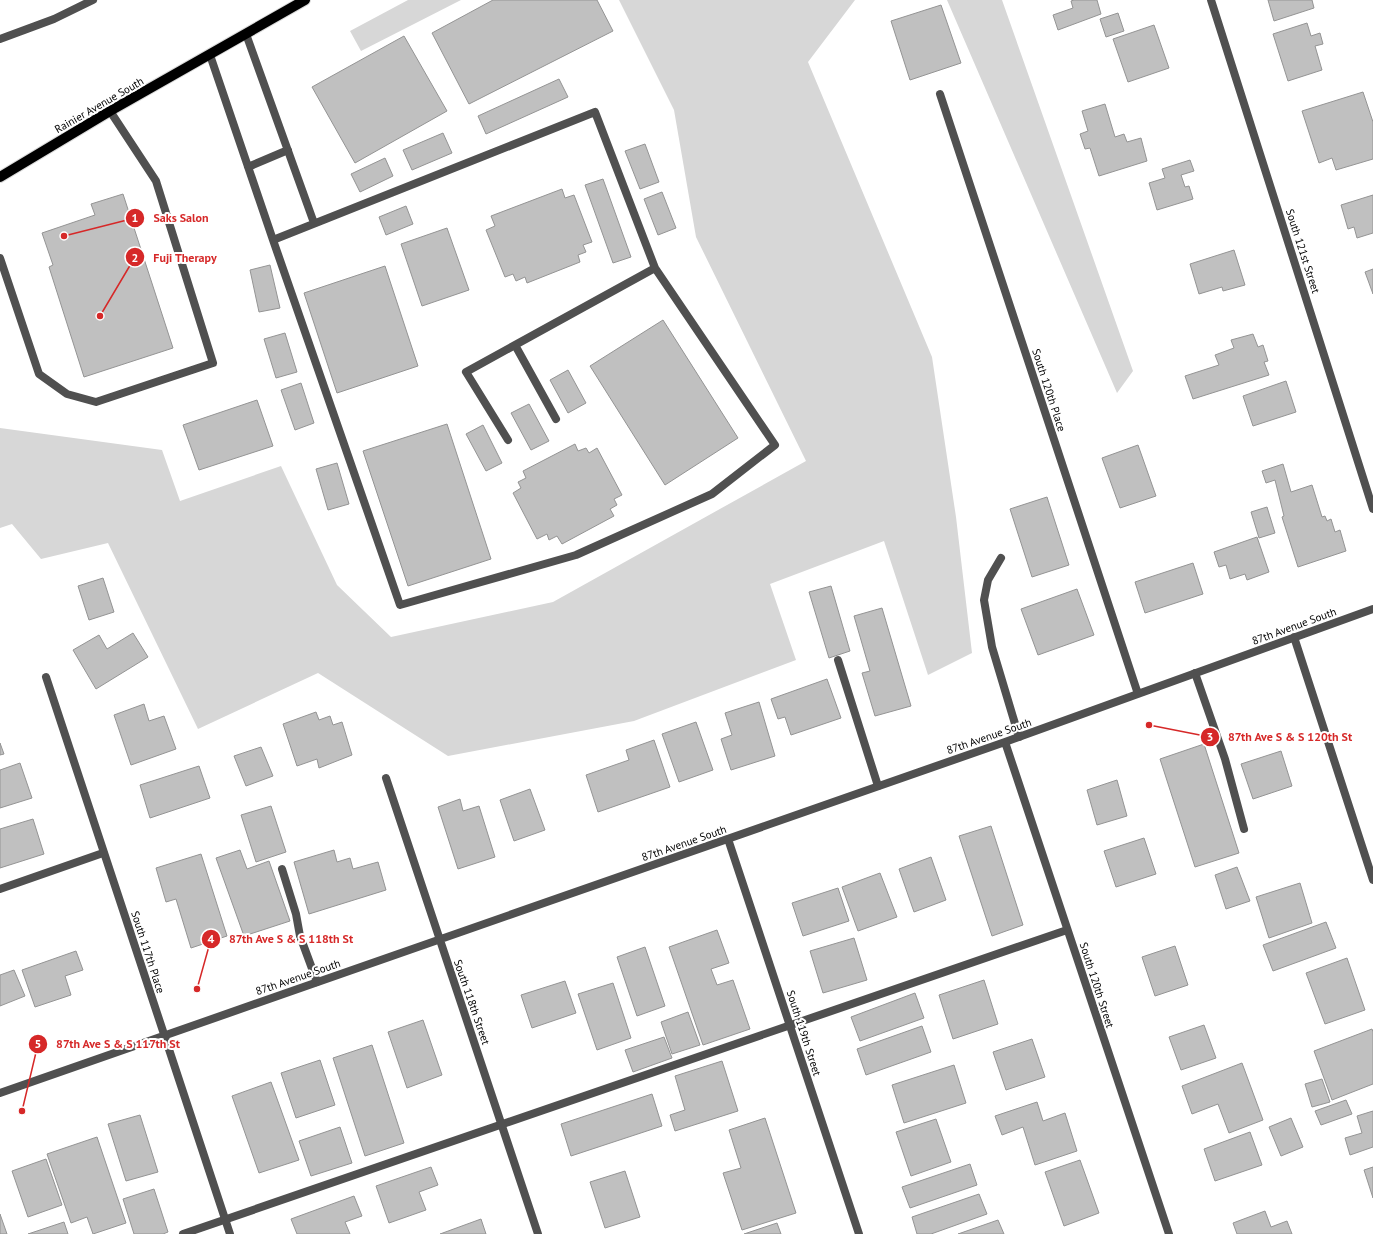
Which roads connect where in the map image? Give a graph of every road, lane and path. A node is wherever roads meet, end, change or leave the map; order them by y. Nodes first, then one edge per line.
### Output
1 (93, 0) edge
2 (305, 0) edge
3 (1211, 0) edge
4 (246, 34) junction
5 (0, 39) edge
6 (210, 55) junction
7 (940, 94) dead end
8 (110, 111) junction
9 (288, 150) junction
10 (248, 167) junction
11 (0, 177) edge
12 (314, 223) junction
13 (273, 240) junction
14 (0, 258) edge
15 (655, 268) junction
16 (515, 345) junction
17 (556, 419) dead end
18 (508, 440) dead end
19 (1373, 509) edge
20 (1001, 558) dead end
21 (1373, 610) edge
22 (1294, 637) junction
23 (838, 660) dead end
24 (1195, 673) junction
25 (46, 677) dead end
26 (1138, 694) junction
27 (1020, 737) junction
28 (1005, 742) junction
29 (386, 778) dead end
30 (878, 786) junction
31 (1244, 829) dead end
32 (728, 839) junction
33 (103, 853) junction
34 (282, 869) dead end
35 (1373, 880) edge
36 (0, 889) edge
37 (1067, 930) junction
38 (439, 940) junction
39 (317, 982) junction
40 (790, 1025) junction
41 (163, 1036) junction
42 (0, 1093) edge
43 (501, 1124) junction
44 (225, 1220) junction
45 (183, 1234) edge
46 (230, 1234) edge
47 (538, 1234) edge
48 (859, 1234) edge
49 (1169, 1234) edge

1 - 5 street
2 - 4 main road, Rainier Avenue South
3 - 19 street, South 121st Street
4 - 6 main road, Rainier Avenue South
4 - 9 street
6 - 8 main road, Rainier Avenue South
6 - 10 street
7 - 26 street, South 120th Place
8 - 11 main road, Rainier Avenue South
8 - 14 street
9 - 10 street
9 - 12 street
10 - 13 street
12 - 13 street
12 - 15 street
13 - 15 street
15 - 16 street
16 - 17 street
16 - 18 street
20 - 27 street
21 - 22 street, 87th Avenue South
22 - 24 street, 87th Avenue South
22 - 35 street
23 - 30 street
24 - 26 street, 87th Avenue South
24 - 31 street
25 - 33 street, South 117th Place
26 - 27 street, 87th Avenue South
27 - 28 street, 87th Avenue South
28 - 30 street, 87th Avenue South
28 - 37 street, South 120th Street
29 - 38 street, South 118th Street
30 - 32 street, 87th Avenue South
32 - 38 street, 87th Avenue South
32 - 40 street, South 119th Street
33 - 36 street
33 - 41 street, South 117th Place
34 - 39 street
37 - 40 street
37 - 49 street, South 120th Street
38 - 39 street, 87th Avenue South
38 - 43 street, South 118th Street
39 - 41 street, 87th Avenue South
40 - 43 street
40 - 48 street, South 119th Street
41 - 42 street, 87th Avenue South
41 - 44 street, South 117th Place
43 - 44 street
43 - 47 street, South 118th Street
44 - 45 street
44 - 46 street, South 117th Place

